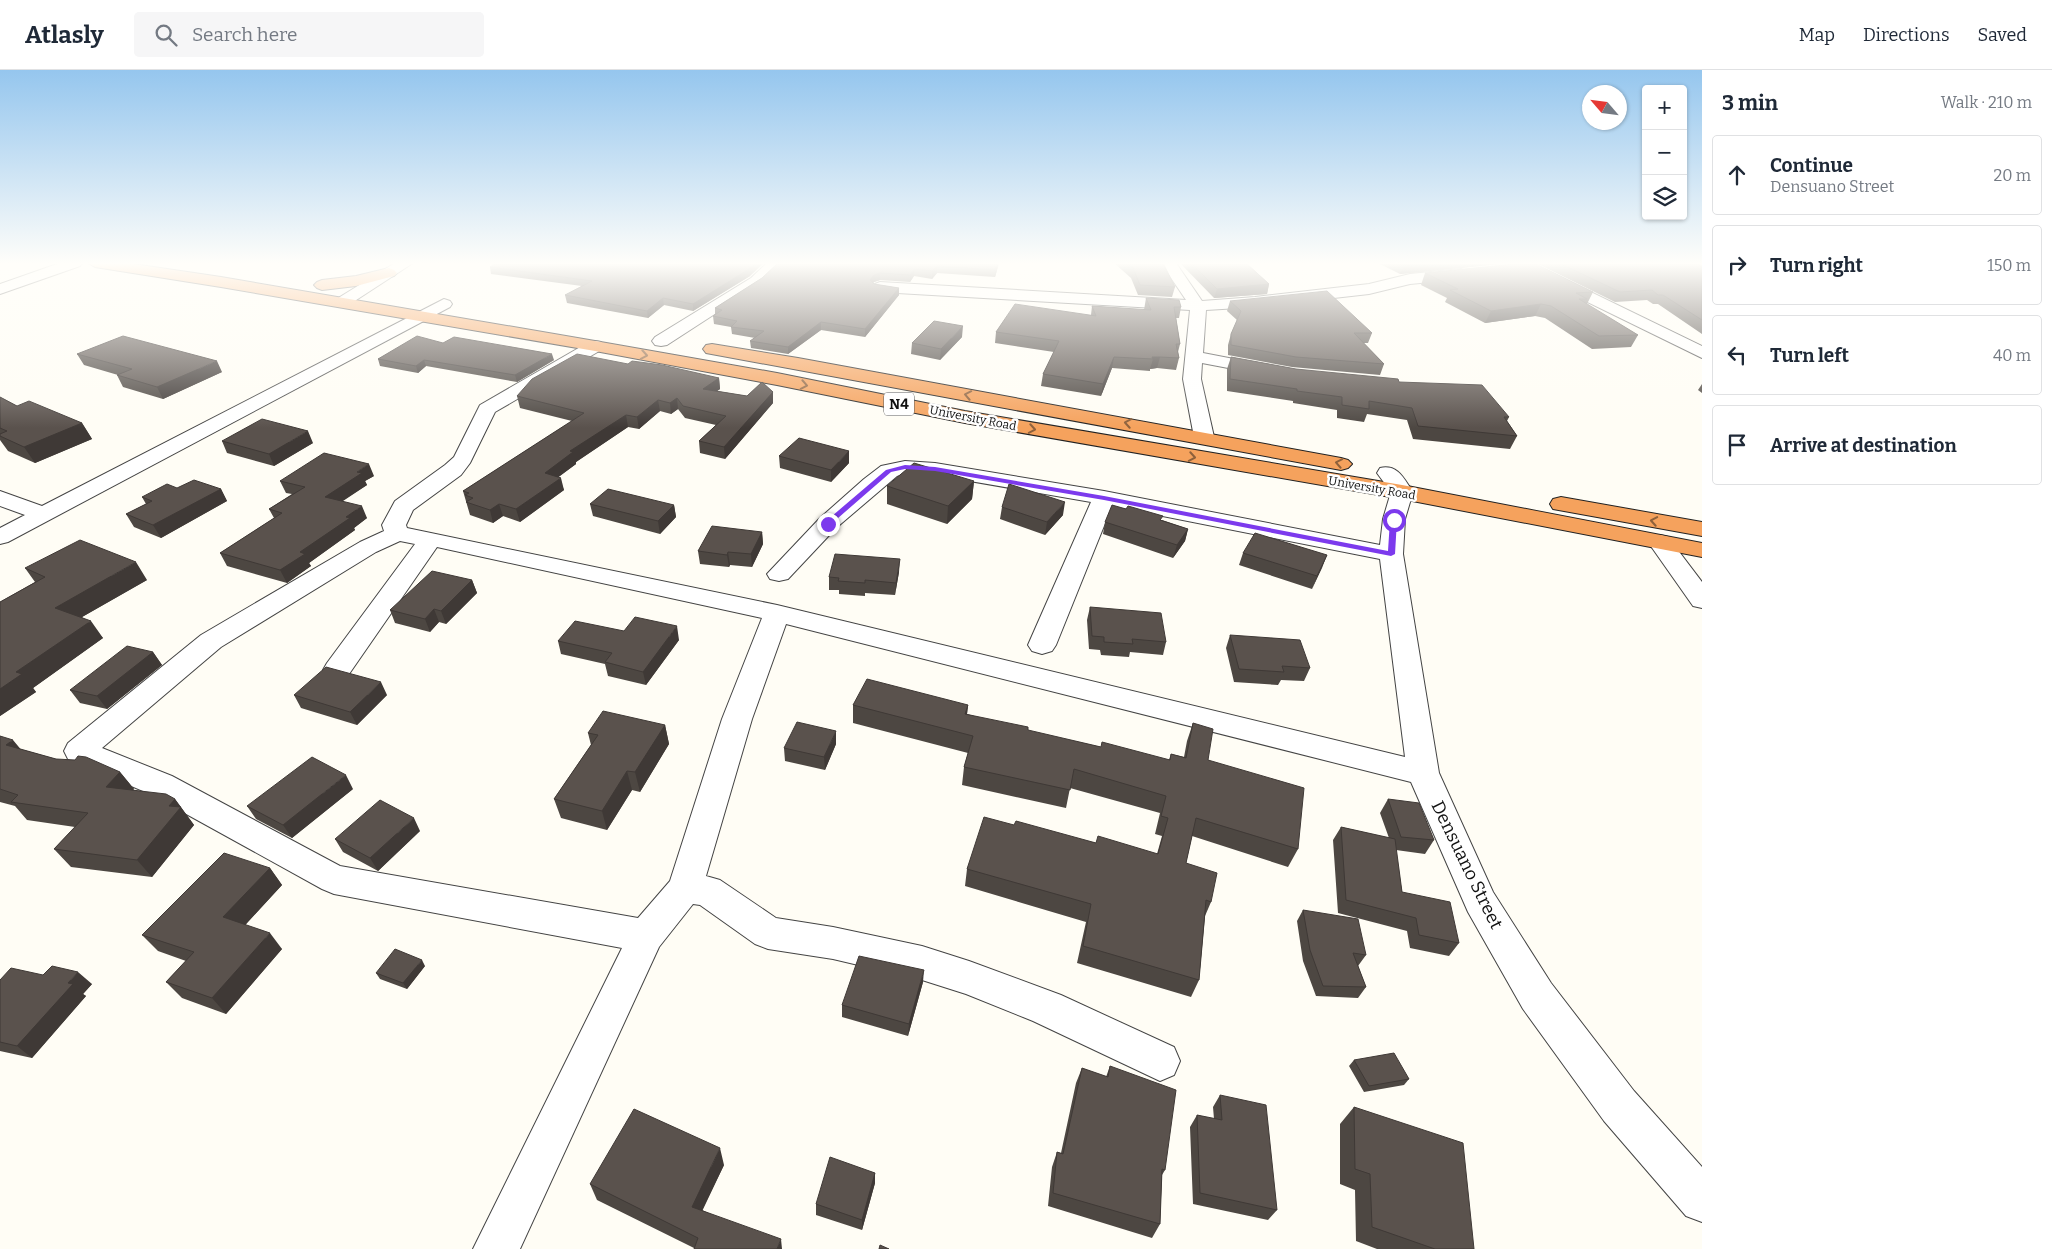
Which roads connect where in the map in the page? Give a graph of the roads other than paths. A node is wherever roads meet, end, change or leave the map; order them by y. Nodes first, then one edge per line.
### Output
1 (417, 318) edge
2 (425, 318) edge
3 (526, 318) edge
4 (697, 318) edge
5 (1197, 318) edge
6 (1627, 318) edge
7 (661, 341) junction
8 (595, 346) junction
9 (1702, 353) edge
10 (1193, 356) junction
11 (1283, 373) edge
12 (1204, 437) junction
13 (1395, 483) junction
14 (1516, 496) dead end
15 (0, 498) edge
16 (1104, 498) junction
17 (1545, 501) dead end
18 (44, 514) junction
19 (1702, 529) edge
20 (397, 534) junction
21 (0, 537) edge
22 (431, 539) junction
23 (1660, 542) junction
24 (1702, 550) edge
25 (1391, 554) junction
26 (779, 574) dead end
27 (1702, 600) edge
28 (776, 614) junction
29 (1042, 645) dead end
30 (337, 670) edge
31 (1423, 773) junction
32 (685, 888) junction
33 (646, 936) junction
34 (1160, 1061) dead end
35 (1702, 1200) edge
36 (496, 1249) edge

1 - 18 street
2 - 8 highway, University Road / N4
3 - 7 highway, University Road / N4
4 - 7 street
5 - 10 street
6 - 9 street
12 -> 7 highway, University Road / N4
8 -> 13 highway, University Road / N4
8 - 20 street
10 - 11 street
10 - 12 street
13 -> 12 highway, University Road / N4
13 - 14 highway, University Road / N4
13 - 23 highway, University Road / N4
13 - 25 street, Densuano Street
15 - 18 street
16 - 25 street
16 - 26 street
16 - 29 street
19 -> 17 highway
18 - 21 street
20 - 22 street
20 - 33 street
22 - 28 street
22 - 30 street
23 - 24 highway, University Road / N4
23 - 27 street
25 - 31 street, Densuano Street
28 - 31 street
28 - 32 street
31 - 35 street, Densuano Street
32 - 33 street
32 - 34 street
33 - 36 street

